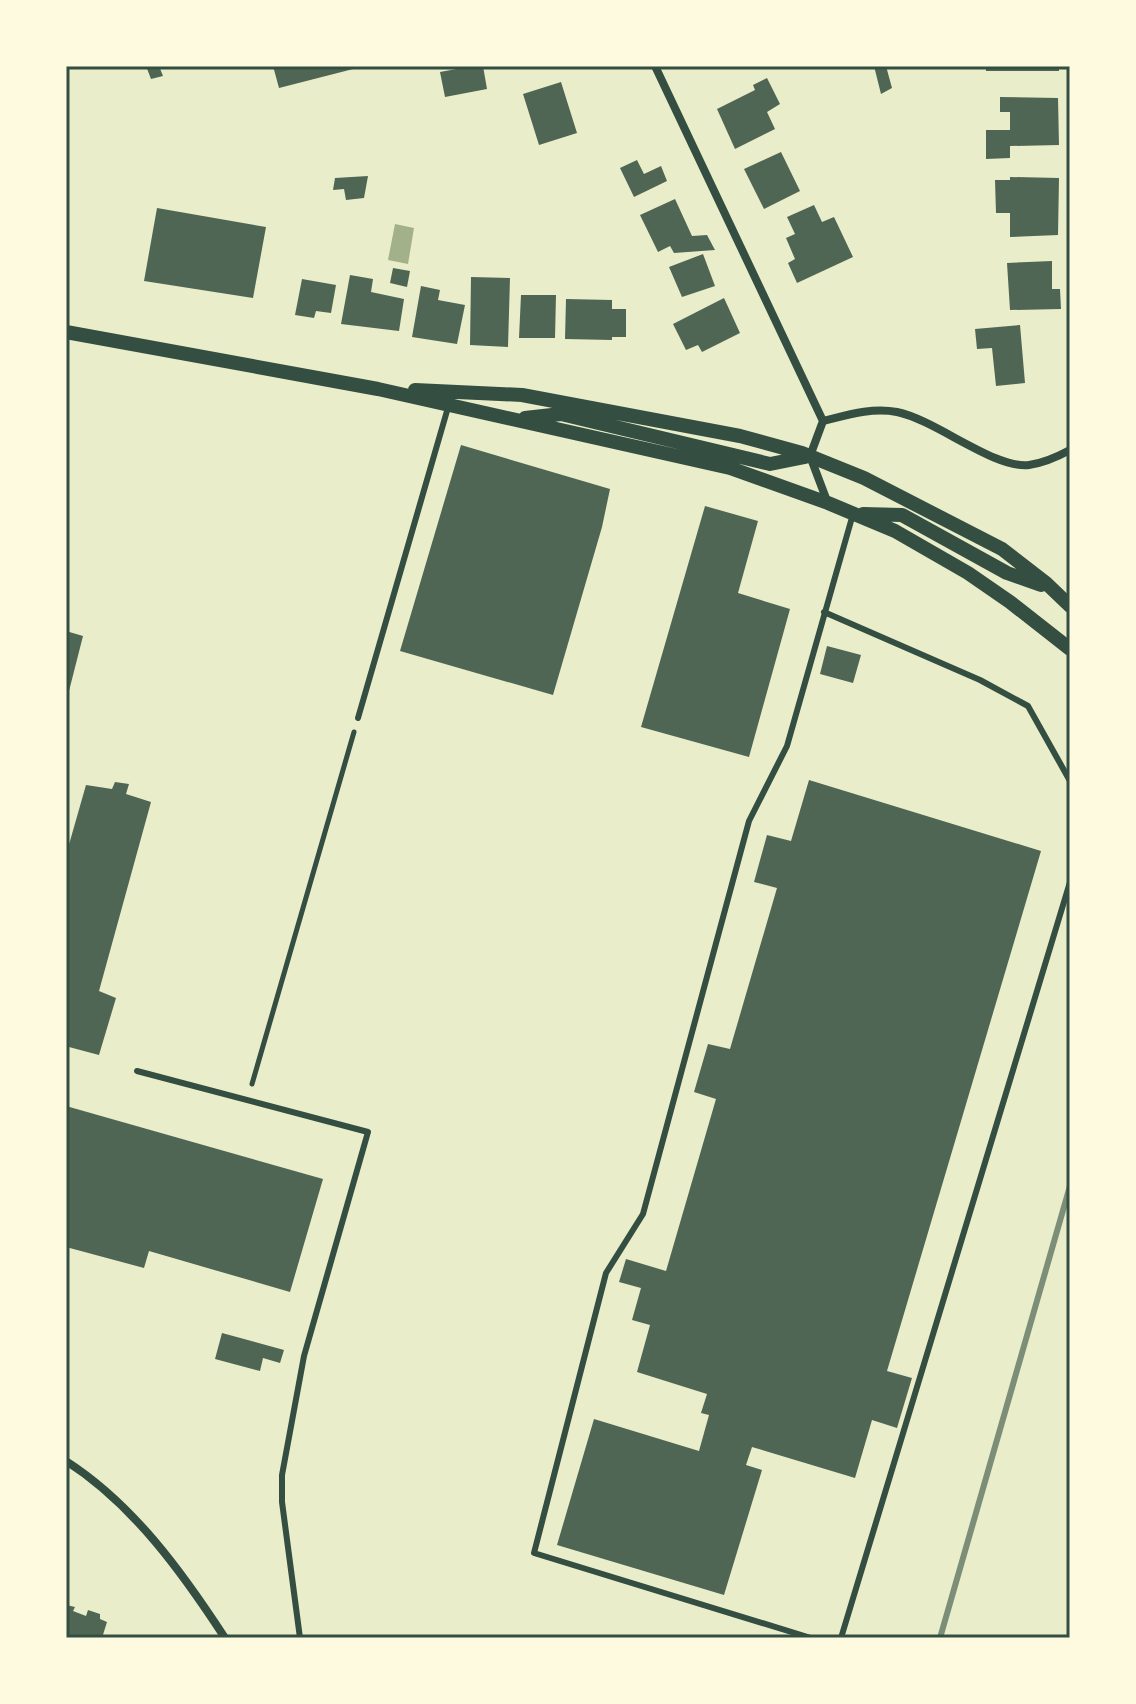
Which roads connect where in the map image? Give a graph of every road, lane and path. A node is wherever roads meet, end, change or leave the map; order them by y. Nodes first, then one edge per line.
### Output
1 (655, 66) edge
2 (66, 332) edge
3 (378, 389) junction
4 (449, 404) junction
5 (513, 419) junction
6 (823, 421) junction
7 (1070, 450) edge
8 (810, 456) junction
9 (828, 503) junction
10 (853, 514) junction
11 (1053, 589) junction
12 (1070, 606) edge
13 (824, 612) junction
14 (1070, 649) edge
15 (358, 718) joint
16 (1070, 781) edge
17 (1070, 882) edge
18 (137, 1071) dead end
19 (248, 1100) junction
20 (66, 1461) edge
21 (225, 1638) edge
22 (300, 1638) edge
23 (811, 1638) edge
24 (841, 1638) edge

1 - 6 street
2 - 3 street
3 - 4 street
3 - 8 street
4 - 5 street
4 - 15 lane
5 - 8 street
5 - 9 street
6 - 7 street
6 - 8 street
8 - 9 street
8 - 11 street
9 - 10 street
10 - 11 street
10 - 13 lane
10 - 14 street
11 - 12 street
13 - 16 lane
13 - 23 lane
15 - 19 path
17 - 24 lane
18 - 19 lane
19 - 22 lane
20 - 21 street

